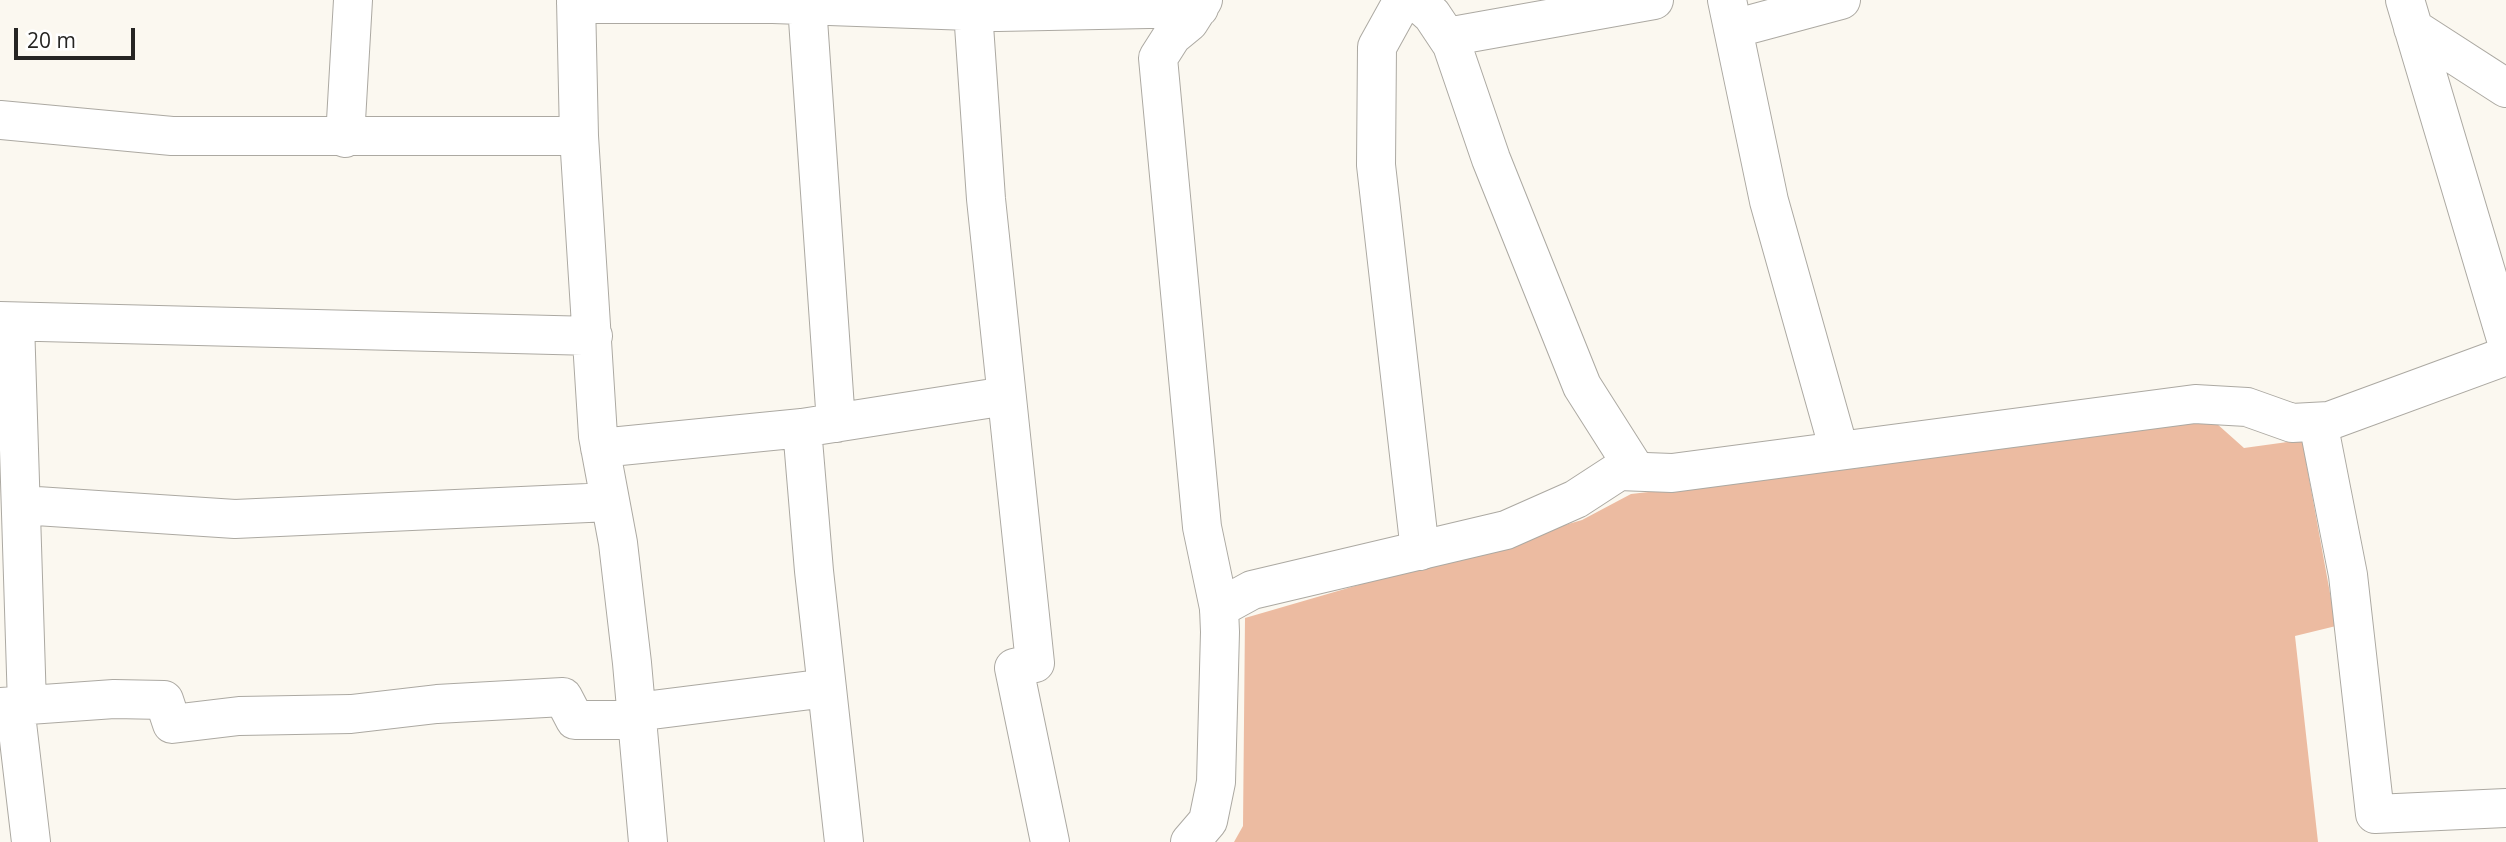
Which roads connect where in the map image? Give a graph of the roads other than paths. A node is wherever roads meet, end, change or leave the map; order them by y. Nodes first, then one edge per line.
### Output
1 (353, 0) edge
2 (1403, 0) edge
3 (1415, 0) edge
4 (1654, 0) edge
5 (1841, 0) edge
6 (576, 2) edge
7 (1201, 4) edge
8 (807, 5) junction
9 (973, 11) junction
10 (2409, 14) edge
11 (1730, 15) edge
12 (1447, 37) junction
13 (2506, 88) edge
14 (0, 120) edge
15 (579, 136) junction
16 (345, 138) junction
17 (7, 321) edge
18 (593, 336) junction
19 (2506, 339) edge
20 (2506, 356) edge
21 (1006, 396) junction
22 (2318, 422) junction
23 (819, 425) junction
24 (600, 448) junction
25 (1839, 450) junction
26 (1636, 471) junction
27 (610, 502) junction
28 (21, 506) junction
29 (1420, 551) junction
30 (1219, 608) junction
31 (827, 688) junction
32 (14, 706) edge
33 (636, 716) junction
34 (2506, 808) edge
35 (31, 842) edge
36 (648, 842) edge
37 (844, 842) edge
38 (1050, 842) edge
39 (1190, 842) edge

1 - 16 street
2 - 29 street
3 - 12 street
4 - 12 street
5 - 11 street
6 - 8 street
6 - 15 street
7 - 9 street
7 - 30 street
8 - 9 street
8 - 23 street
9 - 21 street
10 - 13 street
10 - 19 street
11 - 25 street
12 - 26 street
14 - 16 street
15 - 16 street
15 - 18 street
17 - 18 street
17 - 28 street
18 - 24 street
20 - 22 street
21 - 23 street
21 - 38 street
22 - 25 street
22 - 34 street
23 - 24 street
23 - 31 street
24 - 27 street
25 - 26 street
26 - 29 street
27 - 28 street
27 - 33 street
28 - 32 street
29 - 30 street
30 - 39 street
31 - 33 street
31 - 37 street
32 - 33 street
32 - 35 street
33 - 36 street

